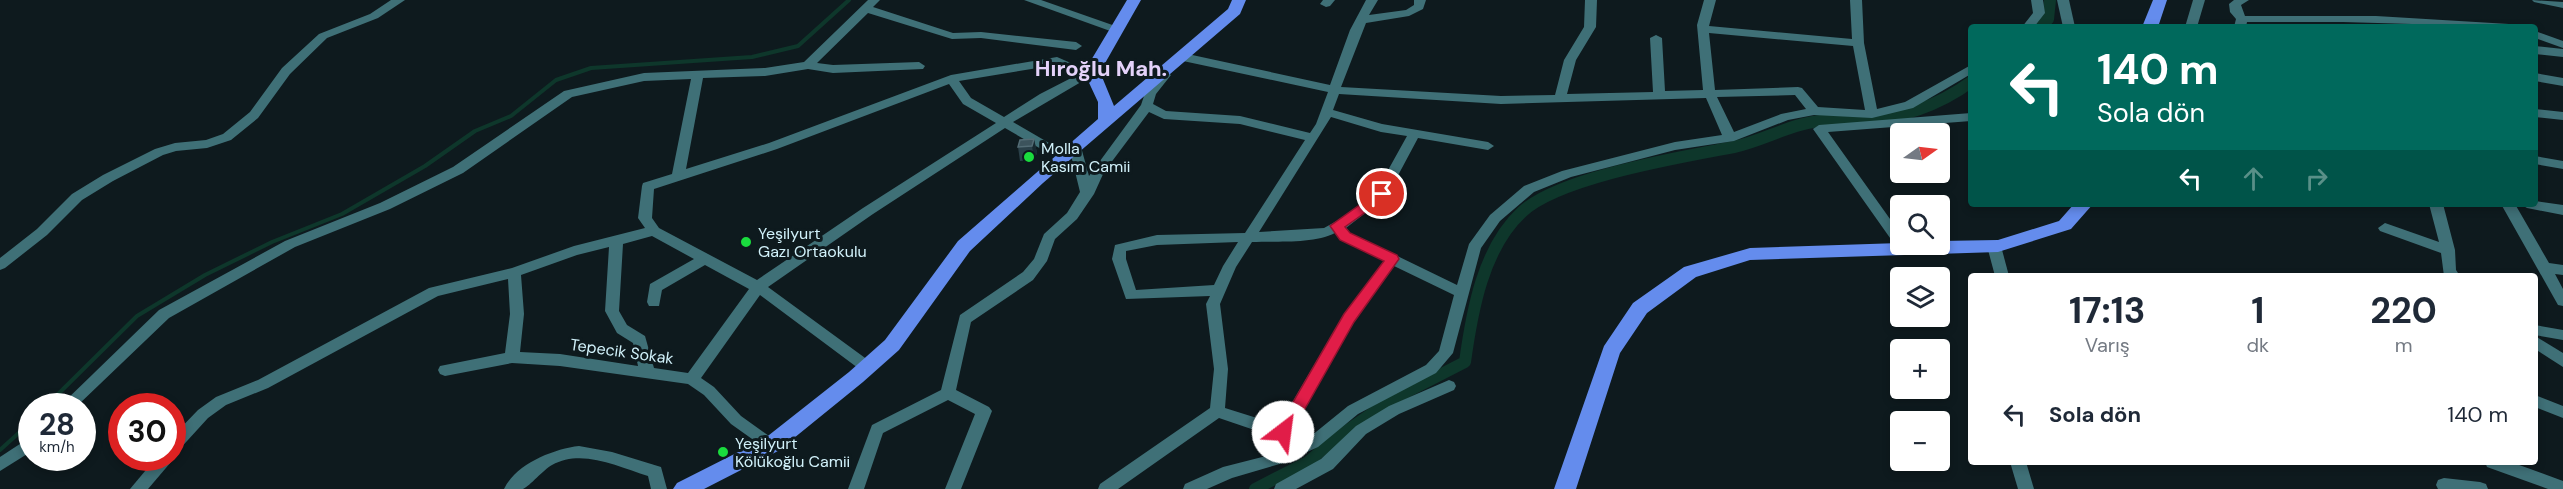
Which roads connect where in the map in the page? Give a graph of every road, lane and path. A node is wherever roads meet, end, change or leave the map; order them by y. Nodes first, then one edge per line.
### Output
1 (399, 0) edge
2 (1030, 0) edge
3 (1134, 0) edge
4 (1239, 0) edge
5 (1372, 0) edge
6 (1420, 0) edge
7 (1591, 0) edge
8 (1710, 0) edge
9 (1856, 0) edge
10 (2037, 0) edge
11 (2063, 0) edge
12 (2160, 0) edge
13 (2199, 0) edge
14 (2243, 0) edge
15 (2538, 0) edge
16 (869, 4) edge
17 (2563, 5) edge
18 (1361, 20) junction
19 (2241, 23) edge
20 (2030, 24) edge
21 (2068, 24) edge
22 (2151, 24) edge
23 (2192, 24) edge
24 (2474, 24) edge
25 (1703, 29) junction
26 (1117, 30) junction
27 (2538, 35) edge
28 (1656, 38) dead end
29 (1858, 43) junction
30 (2563, 45) edge
31 (1076, 46) dead end
32 (2538, 50) edge
33 (2563, 53) edge
34 (1183, 57) junction
35 (808, 65) junction
36 (919, 66) dead end
37 (1170, 68) junction
38 (1968, 71) edge
39 (1092, 72) junction
40 (694, 75) junction
41 (2538, 78) edge
42 (951, 79) junction
43 (2563, 82) edge
44 (1335, 88) junction
45 (1709, 92) junction
46 (1659, 94) junction
47 (1560, 98) junction
48 (1147, 106) junction
49 (1814, 111) junction
50 (1326, 112) junction
51 (2538, 113) edge
52 (1872, 114) junction
53 (2563, 116) edge
54 (1968, 117) edge
55 (1004, 123) junction
56 (1106, 123) junction
57 (1414, 134) junction
58 (1313, 138) junction
59 (1730, 138) junction
60 (1488, 146) dead end
61 (1070, 152) junction
62 (2538, 161) edge
63 (2563, 165) edge
64 (1079, 171) junction
65 (678, 176) junction
66 (1095, 178) junction
67 (1086, 194) junction
68 (2538, 206) edge
69 (2081, 207) edge
70 (2437, 207) edge
71 (2510, 207) edge
72 (2563, 210) edge
73 (1337, 226) junction
74 (1890, 228) edge
75 (2385, 228) dead end
76 (654, 231) junction
77 (1250, 235) junction
78 (616, 241) junction
79 (1890, 246) edge
80 (1950, 246) edge
81 (1994, 246) junction
82 (2448, 250) junction
83 (705, 258) junction
84 (1392, 259) junction
85 (0, 265) edge
86 (2545, 268) junction
87 (2563, 270) edge
88 (514, 273) junction
89 (2001, 273) edge
90 (2450, 273) edge
91 (758, 287) junction
92 (1219, 290) junction
93 (1462, 293) junction
94 (2563, 301) edge
95 (654, 302) dead end
96 (2538, 331) edge
97 (2563, 335) edge
98 (2538, 343) edge
99 (512, 357) junction
100 (2563, 361) edge
101 (867, 367) junction
102 (445, 370) dead end
103 (647, 372) junction
104 (692, 379) junction
105 (1449, 386) dead end
106 (82, 393) edge
107 (948, 393) junction
108 (2538, 402) edge
109 (1217, 411) junction
110 (2563, 412) edge
111 (186, 432) edge
112 (1283, 432) junction
113 (1313, 443) junction
114 (771, 445) junction
115 (18, 452) edge
116 (0, 465) edge
117 (2019, 465) edge
118 (2501, 465) edge
119 (154, 471) edge
120 (2444, 485) dead end
121 (2563, 488) edge
122 (138, 489) edge
123 (512, 489) edge
124 (659, 489) edge
125 (684, 489) edge
126 (856, 489) edge
127 (953, 489) edge
128 (1106, 489) edge
129 (1191, 489) edge
130 (1282, 489) edge
131 (1565, 489) edge
132 (2026, 489) edge
133 (2480, 489) edge

1 - 85 street
2 - 26 street
3 - 26 main road
4 - 34 main road
5 - 18 street
6 - 18 street
7 - 47 street
8 - 25 street
9 - 29 street
10 - 20 street
11 - 21 street
12 - 22 main road
13 - 23 street
14 - 19 street
15 - 17 street
16 - 31 street
16 - 35 street
18 - 44 street
19 - 24 street
25 - 29 street
25 - 45 street
26 - 39 main road
27 - 30 street
28 - 46 street
29 - 52 street
32 - 33 street
34 - 37 main road
34 - 44 street
35 - 36 street
35 - 40 street
37 - 48 street
37 - 56 main road
38 - 52 street
39 - 42 street
39 - 55 street
39 - 56 main road
40 - 65 street
40 - 106 street
41 - 43 street
42 - 55 street
42 - 65 street
44 - 47 street
44 - 50 street
45 - 46 street
45 - 49 street
45 - 59 street
46 - 47 street
48 - 58 street
48 - 66 street
49 - 52 street
49 - 59 street
50 - 57 street
50 - 58 street
51 - 53 street
54 - 74 street
55 - 61 street
55 - 91 street
56 - 61 main road
57 - 60 street
57 - 73 street
58 - 77 street
59 - 93 street
61 - 64 street
61 - 101 main road
62 - 63 street
64 - 66 street
64 - 67 street
65 - 76 street
66 - 67 street
67 - 107 street
68 - 72 street
69 - 81 main road
70 - 82 street
71 - 86 street
73 - 77 street
73 - 84 street
75 - 82 street
76 - 78 street
76 - 83 street
77 - 92 street
77 - 92 street
78 - 88 street
78 - 103 street
79 - 131 main road
80 - 81 main road
81 - 89 street
82 - 90 street
83 - 91 street
83 - 95 street
84 - 93 street
84 - 112 street
86 - 87 street
86 - 94 street
88 - 99 street
88 - 111 street
91 - 101 street
91 - 104 street
92 - 109 street
93 - 113 street
96 - 97 street
98 - 100 street
99 - 102 street, Tepecik Sokak
99 - 103 street, Tepecik Sokak
101 - 114 main road
103 - 104 street, Tepecik Sokak
104 - 114 street, Tepecik Sokak
105 - 130 street
107 - 126 street
107 - 127 street
108 - 110 street
109 - 112 street
109 - 128 street
112 - 113 street
113 - 129 street
114 - 125 main road
115 - 116 street
117 - 132 street
118 - 121 street
119 - 122 street
120 - 133 street
123 - 124 street

